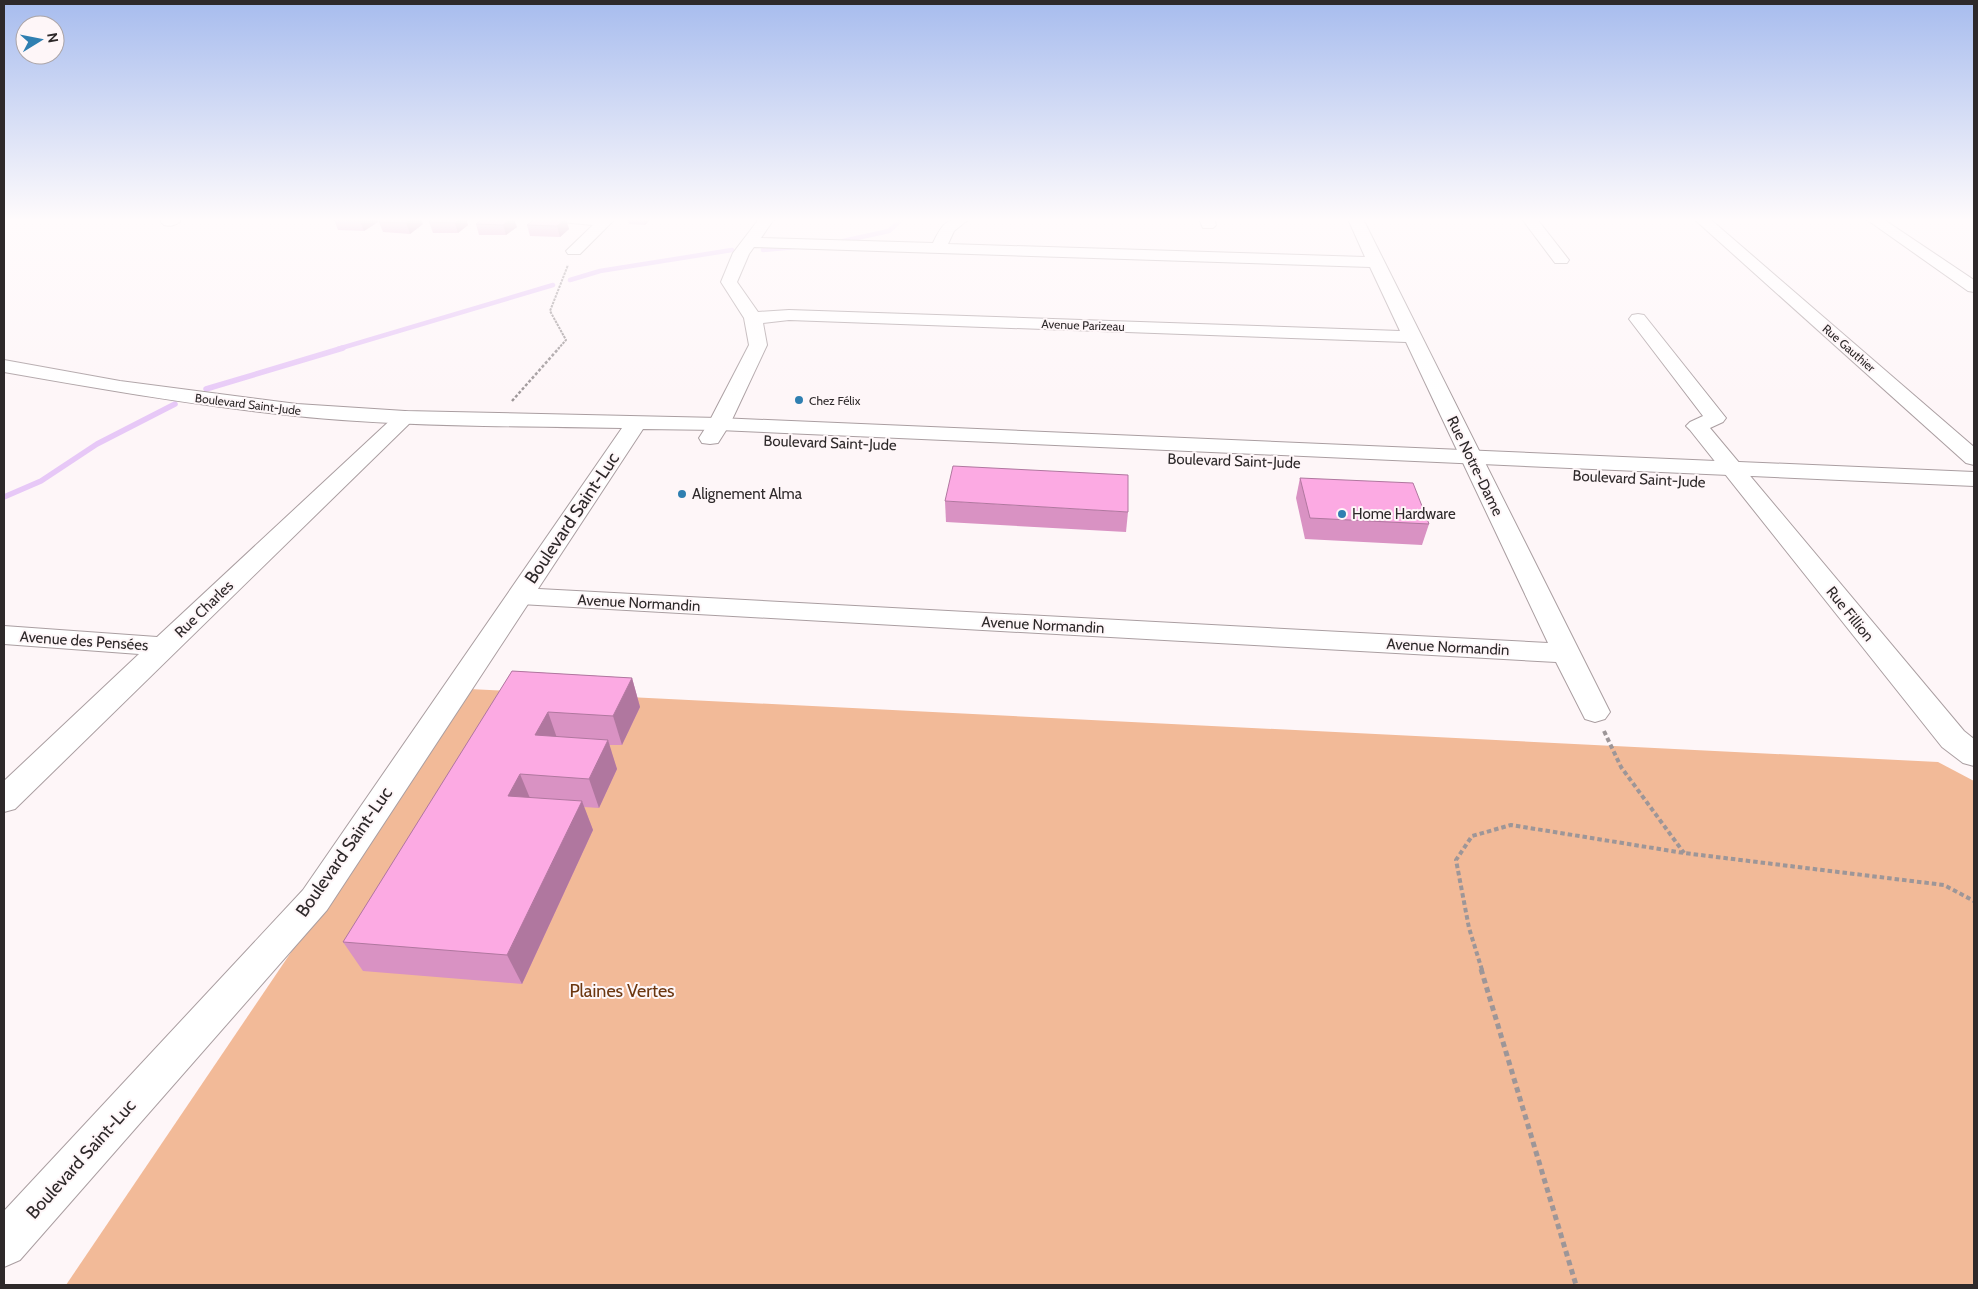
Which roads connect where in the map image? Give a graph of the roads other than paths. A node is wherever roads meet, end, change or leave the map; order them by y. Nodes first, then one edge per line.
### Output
1 (730, 279) edge
2 (1385, 279) edge
3 (1770, 279) edge
4 (1962, 279) edge
5 (1974, 287) edge
6 (753, 318) junction
7 (1638, 319) dead end
8 (1414, 337) junction
9 (4, 366) edge
10 (405, 417) junction
11 (632, 429) junction
12 (715, 431) junction
13 (1974, 458) edge
14 (1474, 464) junction
15 (1737, 476) junction
16 (1974, 478) edge
17 (1974, 495) edge
18 (520, 596) junction
19 (4, 635) edge
20 (164, 647) junction
21 (1567, 653) junction
22 (1595, 712) road end
23 (1974, 755) edge
24 (4, 800) edge
25 (4, 1244) edge

1 - 6 street
2 - 8 street, Rue Notre-Dame
3 - 13 street, Rue Gauthier
4 - 5 street
6 - 8 street, Avenue Parizeau
6 - 12 street
7 - 15 street, Rue Fillion
8 - 14 street, Rue Notre-Dame
9 - 10 street, Boulevard Saint-Jude
10 - 11 street, Boulevard Saint-Jude
10 - 20 street, Rue Charles
11 - 12 street, Boulevard Saint-Jude
11 - 18 street, Boulevard Saint-Luc
12 - 14 street, Boulevard Saint-Jude
14 - 15 street, Boulevard Saint-Jude
14 - 21 street, Rue Notre-Dame
15 - 16 street, Boulevard Saint-Jude
15 - 17 street, Boulevard Saint-Jude
15 - 23 street, Rue Fillion
18 - 21 street, Avenue Normandin
18 - 25 street, Boulevard Saint-Luc
19 - 20 street, Avenue des Pensées
20 - 24 street, Rue Charles
21 - 22 street, Rue Notre-Dame

